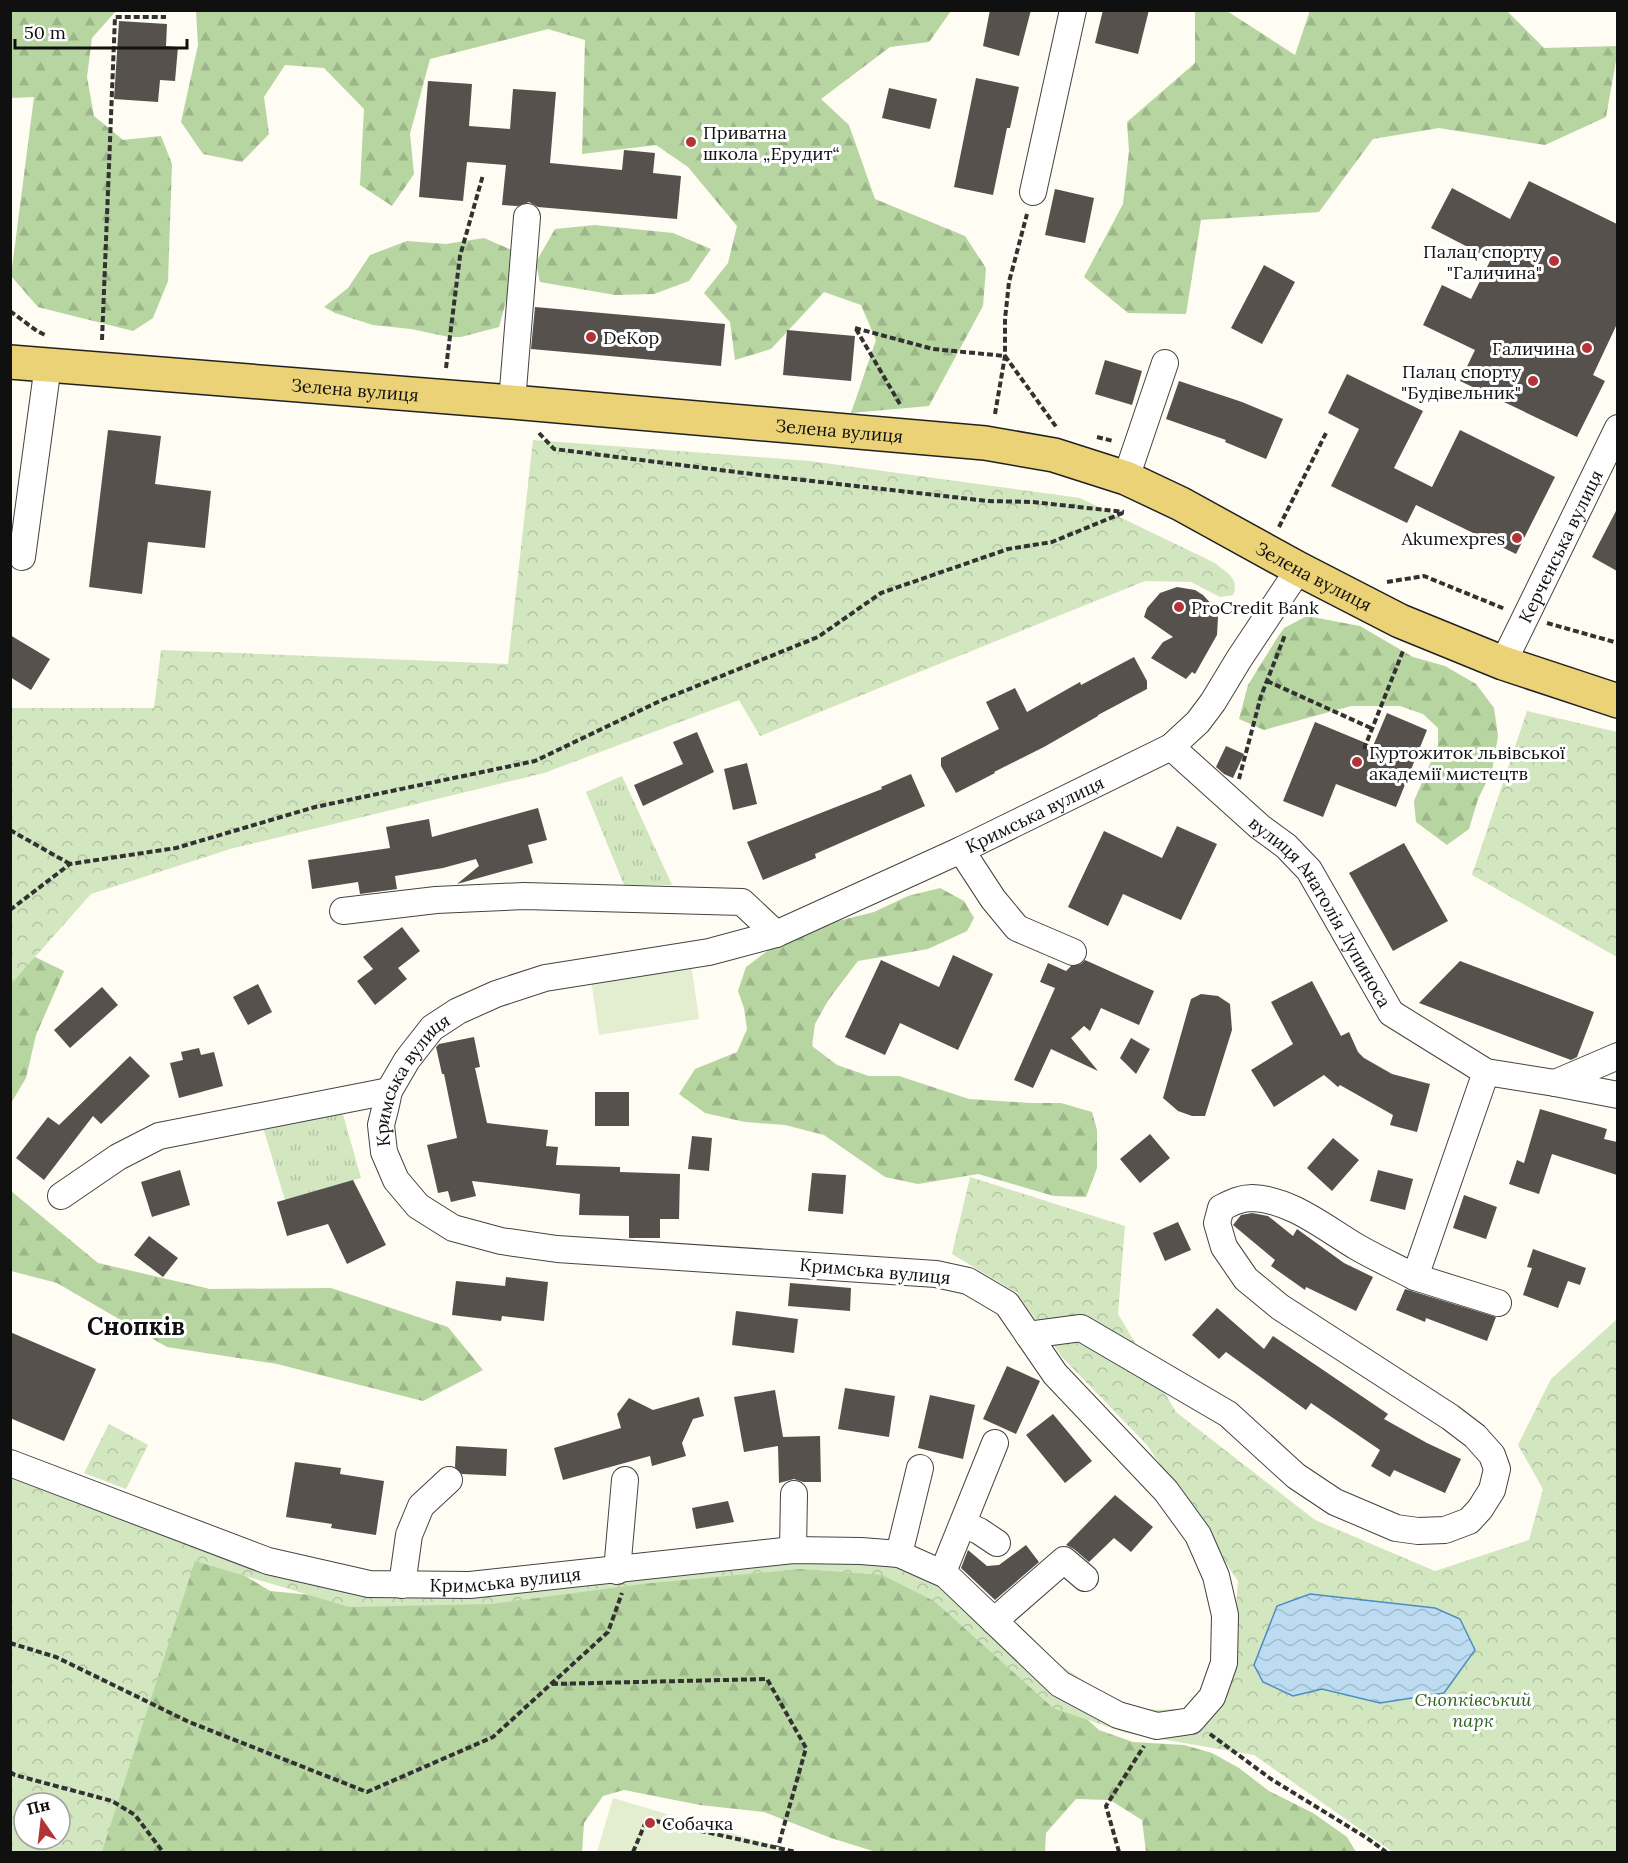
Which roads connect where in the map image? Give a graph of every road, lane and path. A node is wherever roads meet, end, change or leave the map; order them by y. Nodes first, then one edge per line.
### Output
1 (1073, 10) edge
2 (166, 17) dead end
3 (483, 175) dead end
4 (1033, 192) joint
5 (527, 217) dead end
6 (10, 311) edge
7 (102, 340) dead end
8 (47, 351) junction
9 (1005, 356) junction
10 (10, 362) edge
11 (1165, 363) dead end
12 (446, 368) dead end
13 (512, 402) junction
14 (901, 406) dead end
15 (995, 414) dead end
16 (534, 428) dead end
17 (1057, 428) dead end
18 (1617, 428) edge
19 (1326, 433) dead end
20 (1610, 461) edge
21 (1126, 478) junction
22 (1278, 530) dead end
23 (22, 557) dead end
24 (1299, 569) junction
25 (1381, 583) dead end
26 (1512, 612) dead end
27 (1540, 621) dead end
28 (1288, 629) dead end
29 (1617, 643) edge
30 (1404, 647) dead end
31 (1503, 663) junction
32 (1267, 681) junction
33 (1617, 701) edge
34 (1373, 729) junction
35 (1171, 747) junction
36 (1364, 750) dead end
37 (1226, 796) junction
38 (10, 830) edge
39 (961, 850) junction
40 (70, 864) junction
41 (10, 910) edge
42 (343, 911) dead end
43 (776, 934) junction
44 (1074, 952) dead end
45 (1617, 1056) edge
46 (1486, 1072) junction
47 (1555, 1083) junction
48 (389, 1091) junction
49 (1617, 1095) edge
50 (61, 1196) dead end
51 (1415, 1277) junction
52 (1498, 1304) dead end
53 (1028, 1335) junction
54 (995, 1443) dead end
55 (10, 1463) edge
56 (920, 1468) dead end
57 (450, 1479) dead end
58 (625, 1480) dead end
59 (794, 1494) dead end
60 (963, 1524) junction
61 (997, 1543) dead end
62 (793, 1550) junction
63 (899, 1554) junction
64 (623, 1570) junction
65 (943, 1572) junction
66 (1085, 1578) dead end
67 (402, 1585) junction
68 (994, 1621) junction
69 (10, 1643) edge
70 (551, 1684) junction
71 (1191, 1721) junction
72 (1157, 1726) junction
73 (10, 1772) edge
74 (778, 1848) junction
75 (164, 1852) edge
76 (633, 1852) edge
77 (796, 1852) edge
78 (1119, 1852) edge
79 (1386, 1852) edge

1 - 4 street
2 - 7 path
3 - 12 path
4 - 9 path
5 - 13 street
6 - 8 path
8 - 10 main road, Зелена вулиця
8 - 13 main road, Зелена вулиця
8 - 23 street
9 - 14 path
9 - 15 path
9 - 17 path
11 - 21 street
13 - 21 main road, Зелена вулиця
16 - 40 path
18 - 20 street, Керченська вулиця
19 - 22 path
20 - 31 street, Керченська вулиця
21 - 24 main road, Зелена вулиця
24 - 31 main road, Зелена вулиця
24 - 35 street, Кримська вулиця
25 - 26 path
27 - 29 path
28 - 32 path
30 - 34 path
31 - 33 main road, Зелена вулиця
32 - 34 path
32 - 37 path
34 - 36 path
35 - 37 street, вулиця Анатолія Лупиноса
35 - 39 street, Кримська вулиця
37 - 46 street, вулиця Анатолія Лупиноса
38 - 40 path
39 - 43 street, Кримська вулиця
39 - 44 street
40 - 41 path
42 - 43 street
43 - 48 street, Кримська вулиця
45 - 47 street
46 - 47 street, вулиця Анатолія Лупиноса
46 - 51 street
47 - 49 street, вулиця Анатолія Лупиноса
48 - 50 street
48 - 53 street, Кримська вулиця
51 - 52 street
51 - 53 street
53 - 71 street, Кримська вулиця
54 - 60 street
55 - 67 street, Кримська вулиця
56 - 63 street
57 - 67 street
58 - 64 street
59 - 62 street
60 - 61 street
60 - 65 street
62 - 63 street, Кримська вулиця
62 - 64 street, Кримська вулиця
63 - 65 street, Кримська вулиця
64 - 67 street, Кримська вулиця
64 - 70 path
65 - 68 street, Кримська вулиця
66 - 68 street
68 - 72 street, Кримська вулиця
69 - 70 path
70 - 74 path
71 - 72 street, Кримська вулиця
71 - 79 path
72 - 78 path
73 - 75 path
74 - 76 path
74 - 77 path

